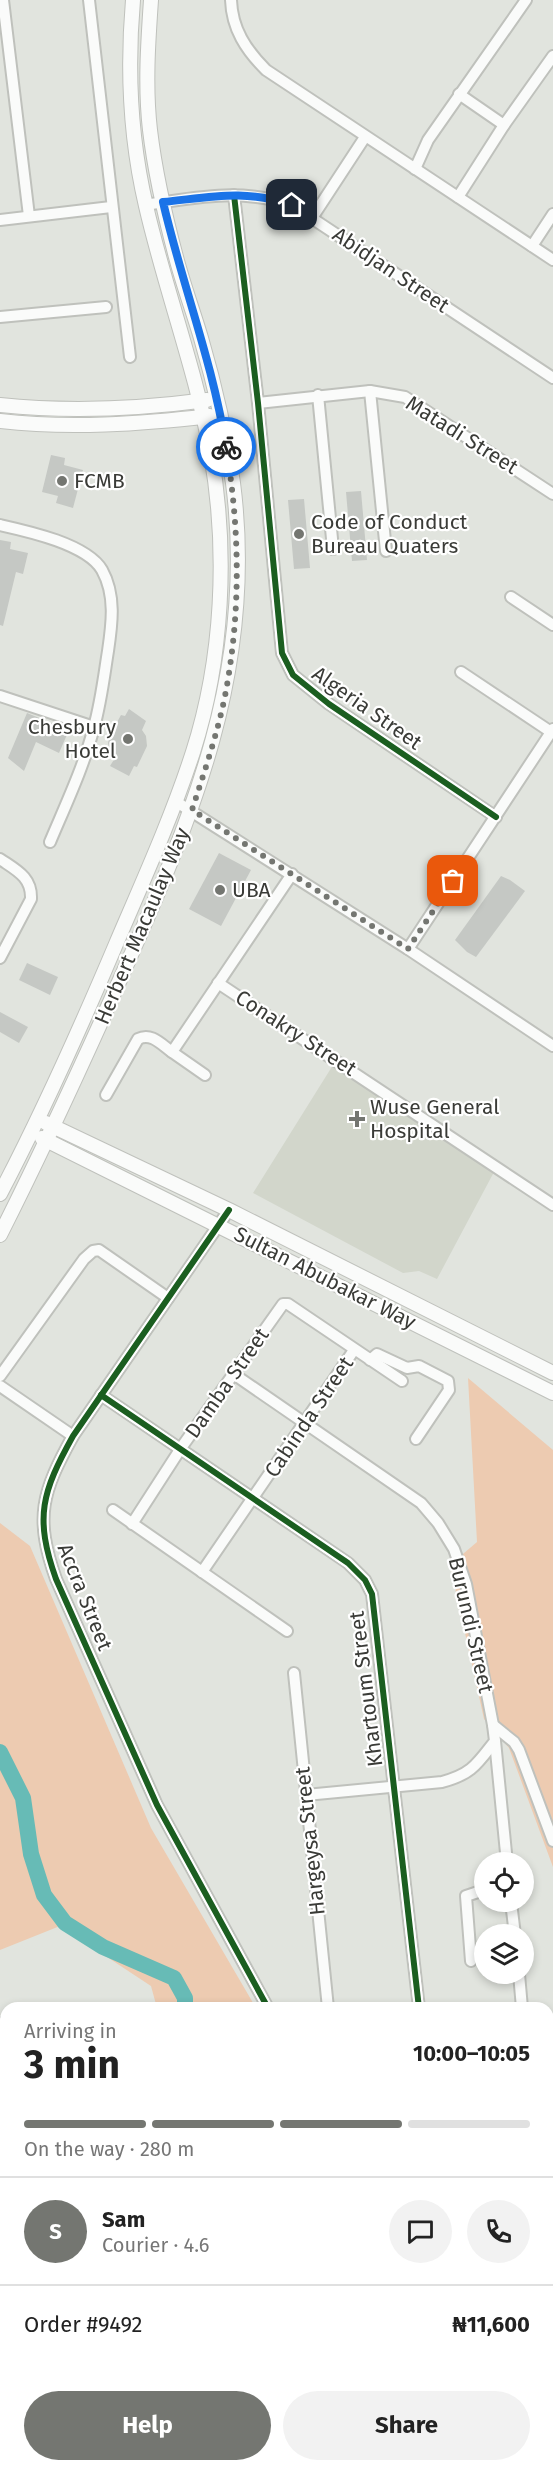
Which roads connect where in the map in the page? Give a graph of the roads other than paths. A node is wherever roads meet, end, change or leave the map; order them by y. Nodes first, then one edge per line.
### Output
1 (3, 0) edge
2 (89, 0) edge
3 (133, 0) edge
4 (151, 0) edge
5 (231, 0) edge
6 (526, 0) edge
7 (553, 56) edge
8 (459, 94) junction
9 (504, 125) junction
10 (365, 137) junction
11 (415, 169) junction
12 (234, 195) junction
13 (458, 197) junction
14 (163, 202) junction
15 (145, 204) junction
16 (111, 207) junction
17 (553, 214) edge
18 (29, 216) junction
19 (312, 218) junction
20 (0, 220) edge
21 (532, 246) junction
22 (553, 260) edge
23 (106, 308) dead end
24 (0, 317) edge
25 (130, 357) dead end
26 (553, 378) edge
27 (370, 391) junction
28 (318, 395) junction
29 (218, 398) junction
30 (200, 401) junction
31 (258, 403) junction
32 (0, 405) edge
33 (221, 415) junction
34 (203, 417) junction
35 (0, 421) edge
36 (553, 494) edge
37 (0, 525) edge
38 (333, 549) dead end
39 (386, 551) dead end
40 (511, 597) dead end
41 (553, 625) edge
42 (461, 672) dead end
43 (0, 696) edge
44 (94, 727) junction
45 (552, 731) edge
46 (175, 801) junction
47 (192, 810) junction
48 (496, 817) junction
49 (50, 842) dead end
50 (0, 859) edge
51 (292, 874) junction
52 (408, 949) junction
53 (0, 958) edge
54 (218, 983) junction
55 (553, 1046) edge
56 (172, 1052) junction
57 (205, 1075) dead end
58 (106, 1095) dead end
59 (39, 1119) junction
60 (55, 1127) junction
61 (32, 1133) junction
62 (48, 1141) junction
63 (0, 1194) edge
64 (553, 1205) edge
65 (229, 1210) junction
66 (219, 1225) junction
67 (0, 1235) edge
68 (168, 1298) junction
69 (354, 1350) junction
70 (370, 1360) junction
71 (553, 1373) edge
72 (235, 1375) junction
73 (0, 1376) edge
74 (402, 1381) dead end
75 (0, 1386) edge
76 (553, 1392) edge
77 (101, 1395) junction
78 (304, 1423) junction
79 (72, 1436) junction
80 (416, 1439) dead end
81 (181, 1448) junction
82 (254, 1497) junction
83 (113, 1510) dead end
84 (132, 1524) junction
85 (202, 1572) junction
86 (287, 1631) dead end
87 (294, 1673) dead end
88 (493, 1725) junction
89 (495, 1741) junction
90 (395, 1787) junction
91 (306, 1795) junction
92 (553, 1841) edge
93 (506, 1852) edge
94 (474, 1893) edge
95 (471, 1961) dead end
96 (520, 1984) edge
97 (265, 2002) edge
98 (327, 2002) edge
99 (418, 2002) edge
100 (521, 2002) edge

1 - 18 street
2 - 16 street
3 - 15 main road, Herbert Macaulay Way
4 - 14 main road, Herbert Macaulay Way
5 - 10 street
6 - 8 street
7 - 9 street
8 - 9 street
8 - 11 street
9 - 13 street
10 - 11 street
10 - 19 street
11 - 13 street
12 - 14 street, Abidjan Street
12 - 19 street, Abidjan Street
12 - 31 street, Algeria Street
13 - 21 street
14 - 15 street, Abidjan Street
14 - 29 main road, Herbert Macaulay Way
15 - 30 main road, Herbert Macaulay Way
16 - 18 street
16 - 25 street
17 - 21 street
18 - 20 street
19 - 26 street, Abidjan Street
21 - 22 street
23 - 24 street
27 - 28 street, Matadi Street
27 - 36 street, Matadi Street
27 - 39 street
28 - 31 street, Matadi Street
28 - 38 street
29 - 30 main road
29 - 33 main road, Herbert Macaulay Way
30 - 32 main road
30 - 34 main road, Herbert Macaulay Way
31 - 48 street, Algeria Street
33 - 34 main road
33 - 47 main road, Herbert Macaulay Way
34 - 35 main road
34 - 46 main road, Herbert Macaulay Way
37 - 44 street
40 - 41 street
42 - 45 street
43 - 44 street
44 - 49 street
45 - 48 street
46 - 47 street
46 - 59 main road, Herbert Macaulay Way
47 - 51 street
47 - 60 main road, Herbert Macaulay Way
48 - 52 street
50 - 53 street
51 - 52 street
51 - 54 street
52 - 55 street
54 - 56 street
54 - 64 street, Conakry Street
56 - 57 street
56 - 58 street
59 - 60 main road, Sultan Abubakar Way
59 - 61 main road, Herbert Macaulay Way
60 - 62 main road, Herbert Macaulay Way
60 - 65 main road, Sultan Abubakar Way
61 - 62 main road, Sultan Abubakar Way
61 - 63 main road, Herbert Macaulay Way
62 - 66 main road, Sultan Abubakar Way
62 - 67 main road, Herbert Macaulay Way
65 - 66 street, Accra Street
65 - 71 main road, Sultan Abubakar Way
66 - 68 street, Accra Street
66 - 76 main road, Sultan Abubakar Way
68 - 73 street
68 - 77 street, Accra Street
69 - 70 street
69 - 72 street, Damba Street
69 - 78 street, Cabinda Street
70 - 74 street
70 - 80 street
72 - 78 street, Burundi Street
72 - 81 street, Damba Street
75 - 79 street
77 - 79 street, Accra Street
77 - 81 street, Khartoum Street
78 - 82 street, Cabinda Street
78 - 88 street, Burundi Street
79 - 97 street, Accra Street
81 - 82 street, Khartoum Street
81 - 84 street, Damba Street
82 - 85 street, Cabinda Street
82 - 90 street, Khartoum Street
83 - 84 street
84 - 85 street
85 - 86 street
87 - 91 street, Hargeysa Street
88 - 89 street, Burundi Street
88 - 92 street
89 - 90 street
89 - 93 street, Burundi Street
90 - 91 street
90 - 99 street, Khartoum Street
91 - 98 street, Hargeysa Street
94 - 95 street
96 - 100 street

